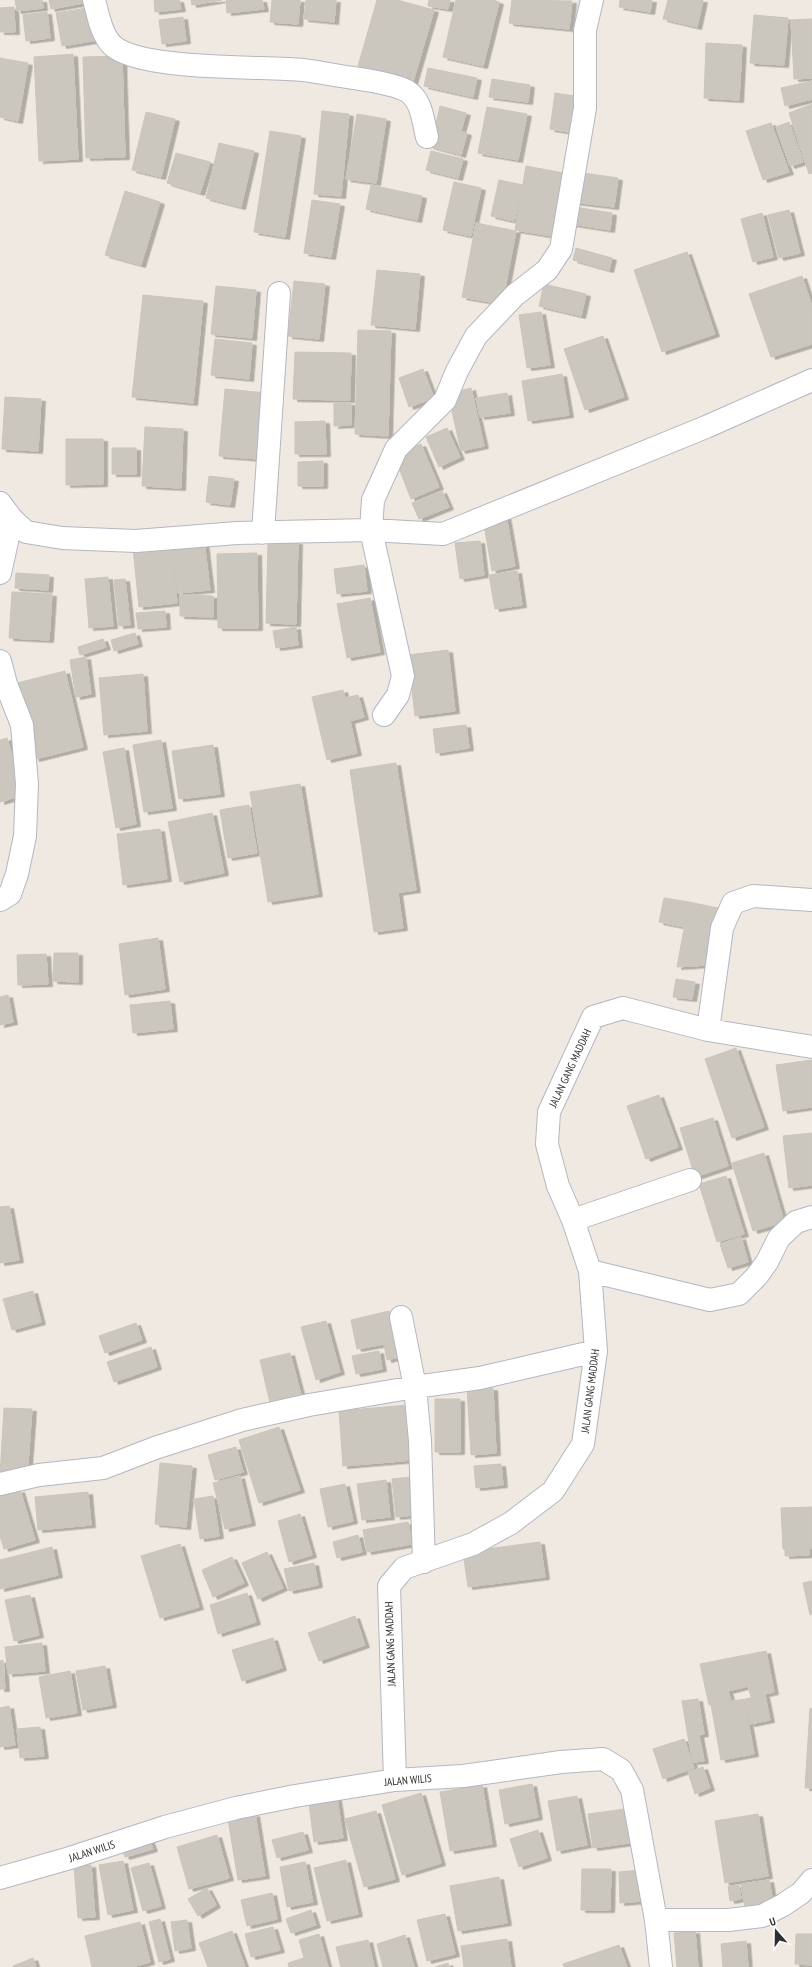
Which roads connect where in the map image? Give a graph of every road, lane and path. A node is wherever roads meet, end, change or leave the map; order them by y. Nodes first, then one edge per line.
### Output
1 (94, 0) edge
2 (592, 0) edge
3 (426, 137) dead end
4 (280, 293) dead end
5 (812, 380) edge
6 (6, 511) edge
7 (371, 530) junction
8 (263, 533) junction
9 (0, 573) edge
10 (0, 661) edge
11 (384, 715) dead end
12 (0, 900) edge
13 (812, 900) edge
14 (708, 1030) junction
15 (812, 1047) edge
16 (690, 1180) dead end
17 (812, 1217) edge
18 (573, 1220) junction
19 (590, 1271) junction
20 (401, 1317) dead end
21 (596, 1351) junction
22 (415, 1387) junction
23 (0, 1484) edge
24 (424, 1562) junction
25 (395, 1780) junction
26 (0, 1878) edge
27 (812, 1880) edge
28 (656, 1920) junction
29 (661, 1967) edge

1 - 3 street
2 - 7 street
4 - 8 street
5 - 7 street
6 - 8 street
6 - 9 street
7 - 8 street
7 - 11 street
10 - 12 street
13 - 14 street
14 - 15 street, JALAN GANG MADDAH
14 - 18 street, JALAN GANG MADDAH
16 - 18 street
17 - 19 street
18 - 19 street, JALAN GANG MADDAH
19 - 21 street, JALAN GANG MADDAH
20 - 22 street
21 - 22 street
21 - 24 street, JALAN GANG MADDAH
22 - 23 street
22 - 24 street
24 - 25 street, JALAN GANG MADDAH
25 - 26 street, JALAN WILIS
25 - 28 street, JALAN WILIS
27 - 28 street
28 - 29 street, JALAN WILIS

